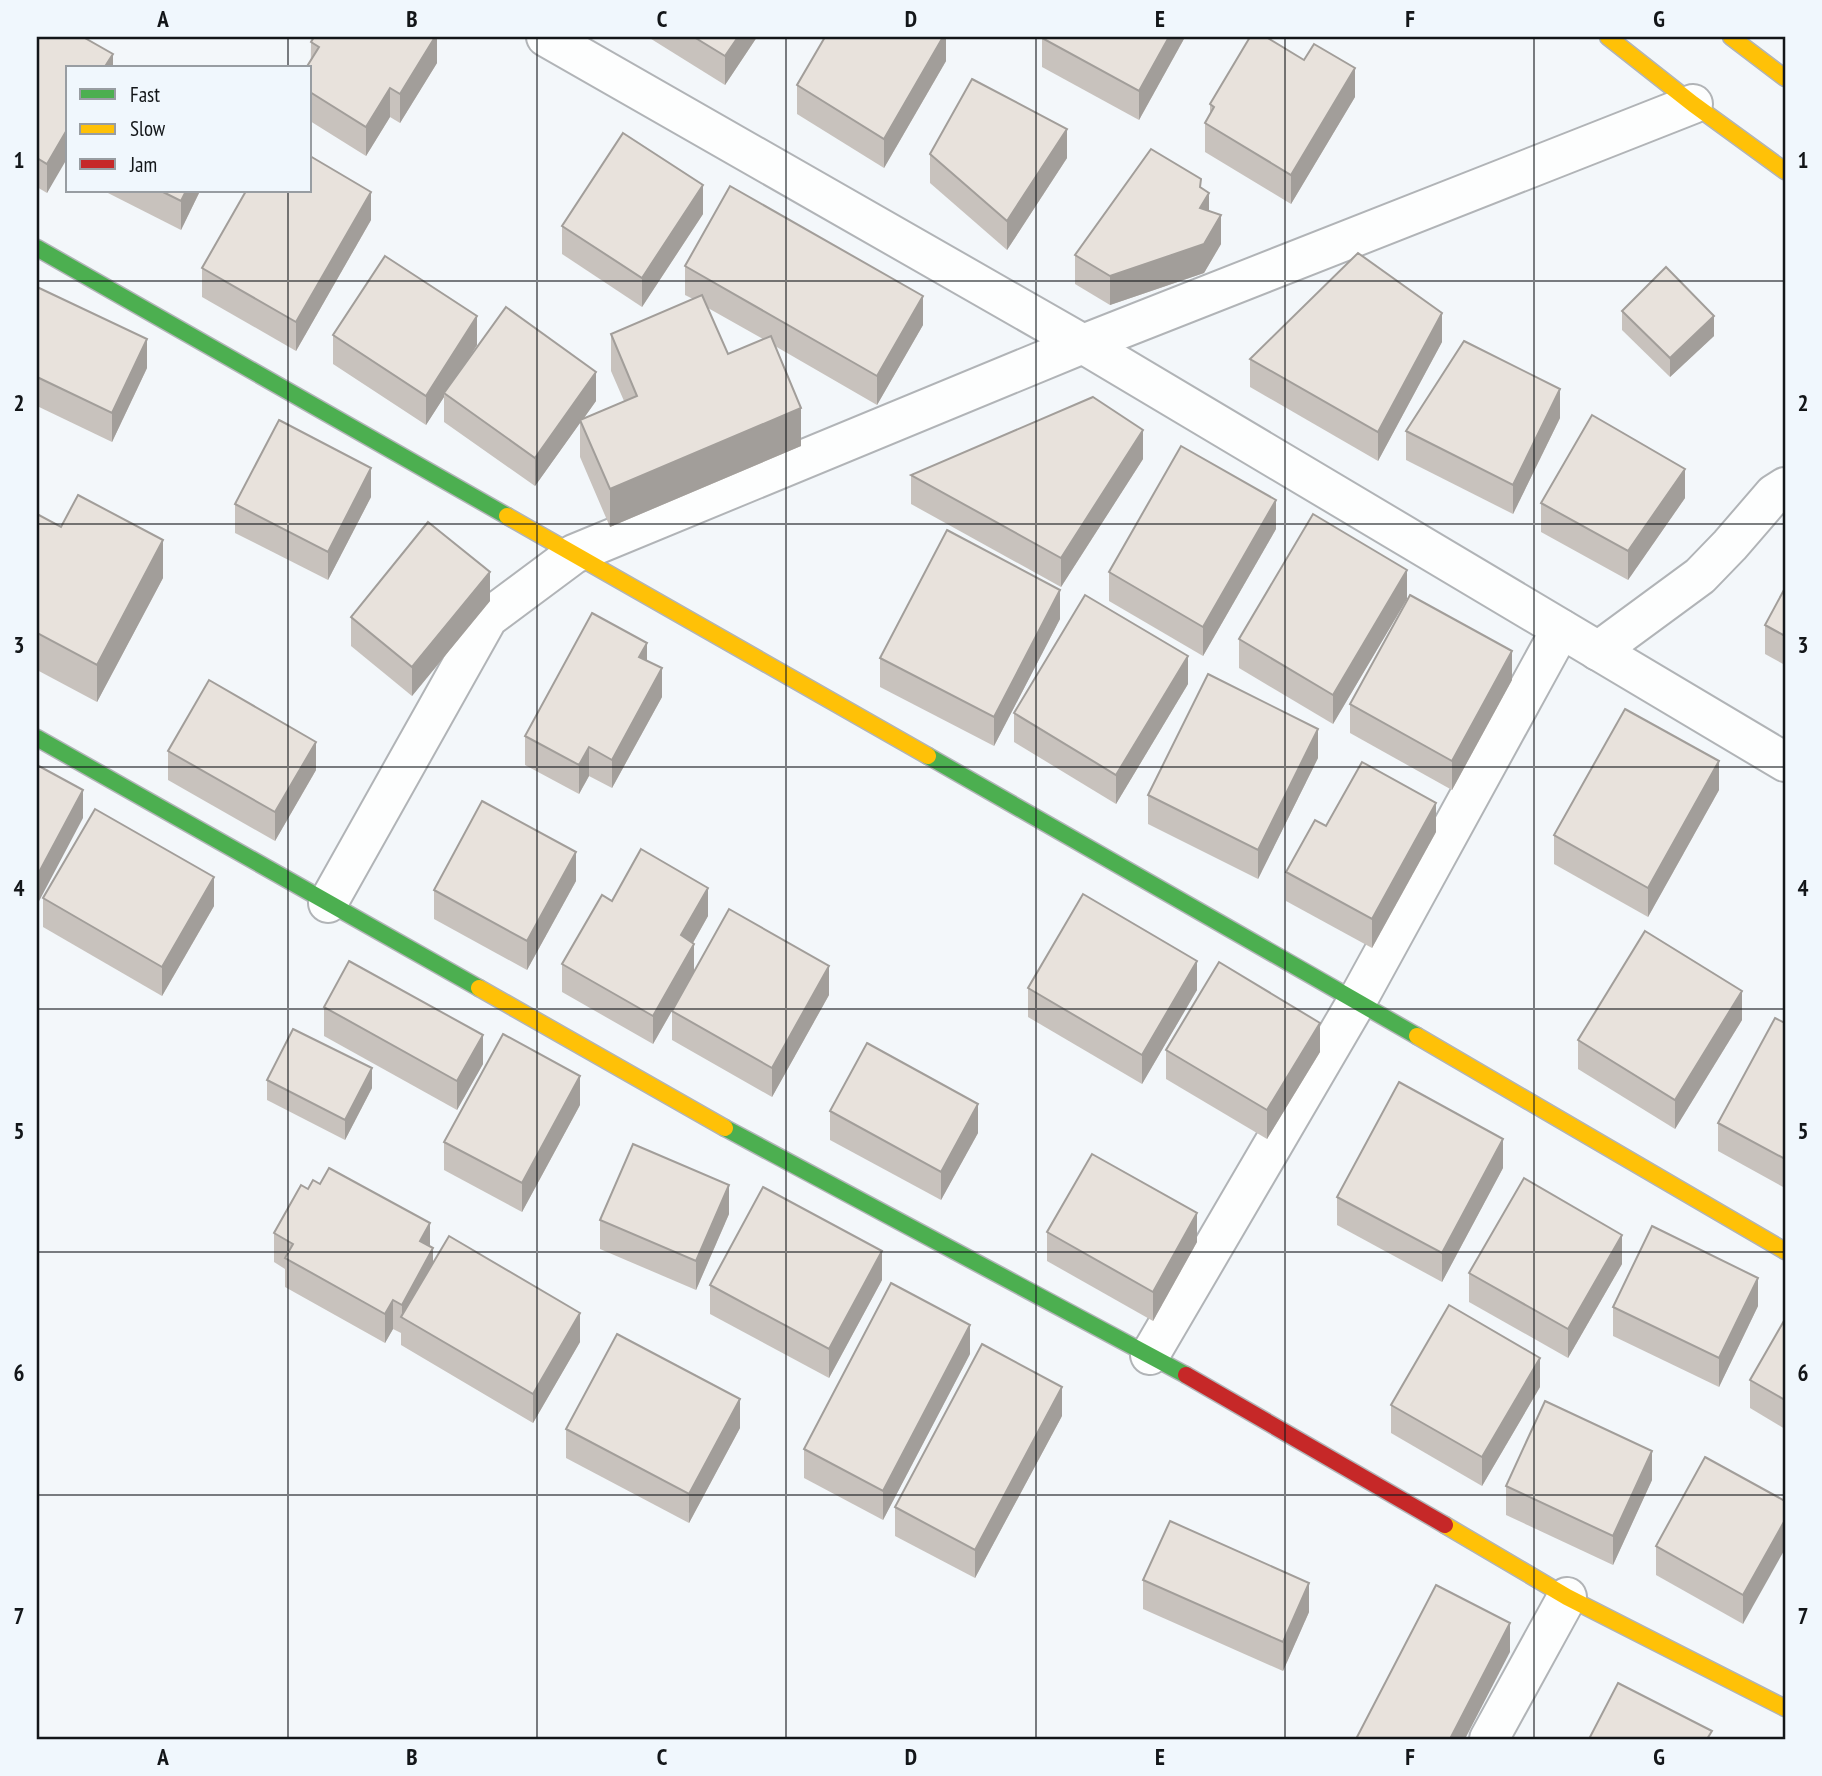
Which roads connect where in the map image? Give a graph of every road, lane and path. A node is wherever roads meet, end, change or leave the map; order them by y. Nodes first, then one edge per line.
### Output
1 (546, 37) edge
2 (1608, 37) edge
3 (1731, 37) edge
4 (1785, 78) edge
5 (1693, 104) junction
6 (1785, 171) edge
7 (37, 248) edge
8 (1083, 344) junction
9 (1785, 487) edge
10 (574, 554) junction
11 (1561, 629) junction
12 (1598, 651) junction
13 (37, 738) edge
14 (1785, 762) edge
15 (328, 902) junction
16 (1357, 1001) junction
17 (1785, 1251) edge
18 (1150, 1355) junction
19 (1567, 1597) junction
20 (1785, 1708) edge
21 (1489, 1739) edge

1 - 8 street
2 - 5 street
3 - 4 street
5 - 6 street
5 - 8 street
7 - 10 street
8 - 10 street
8 - 11 street
9 - 12 street
10 - 15 street
10 - 16 street
11 - 12 street
11 - 16 street
12 - 14 street
13 - 15 street
15 - 18 street
16 - 17 street
16 - 18 street
18 - 19 street
19 - 20 street
19 - 21 street

